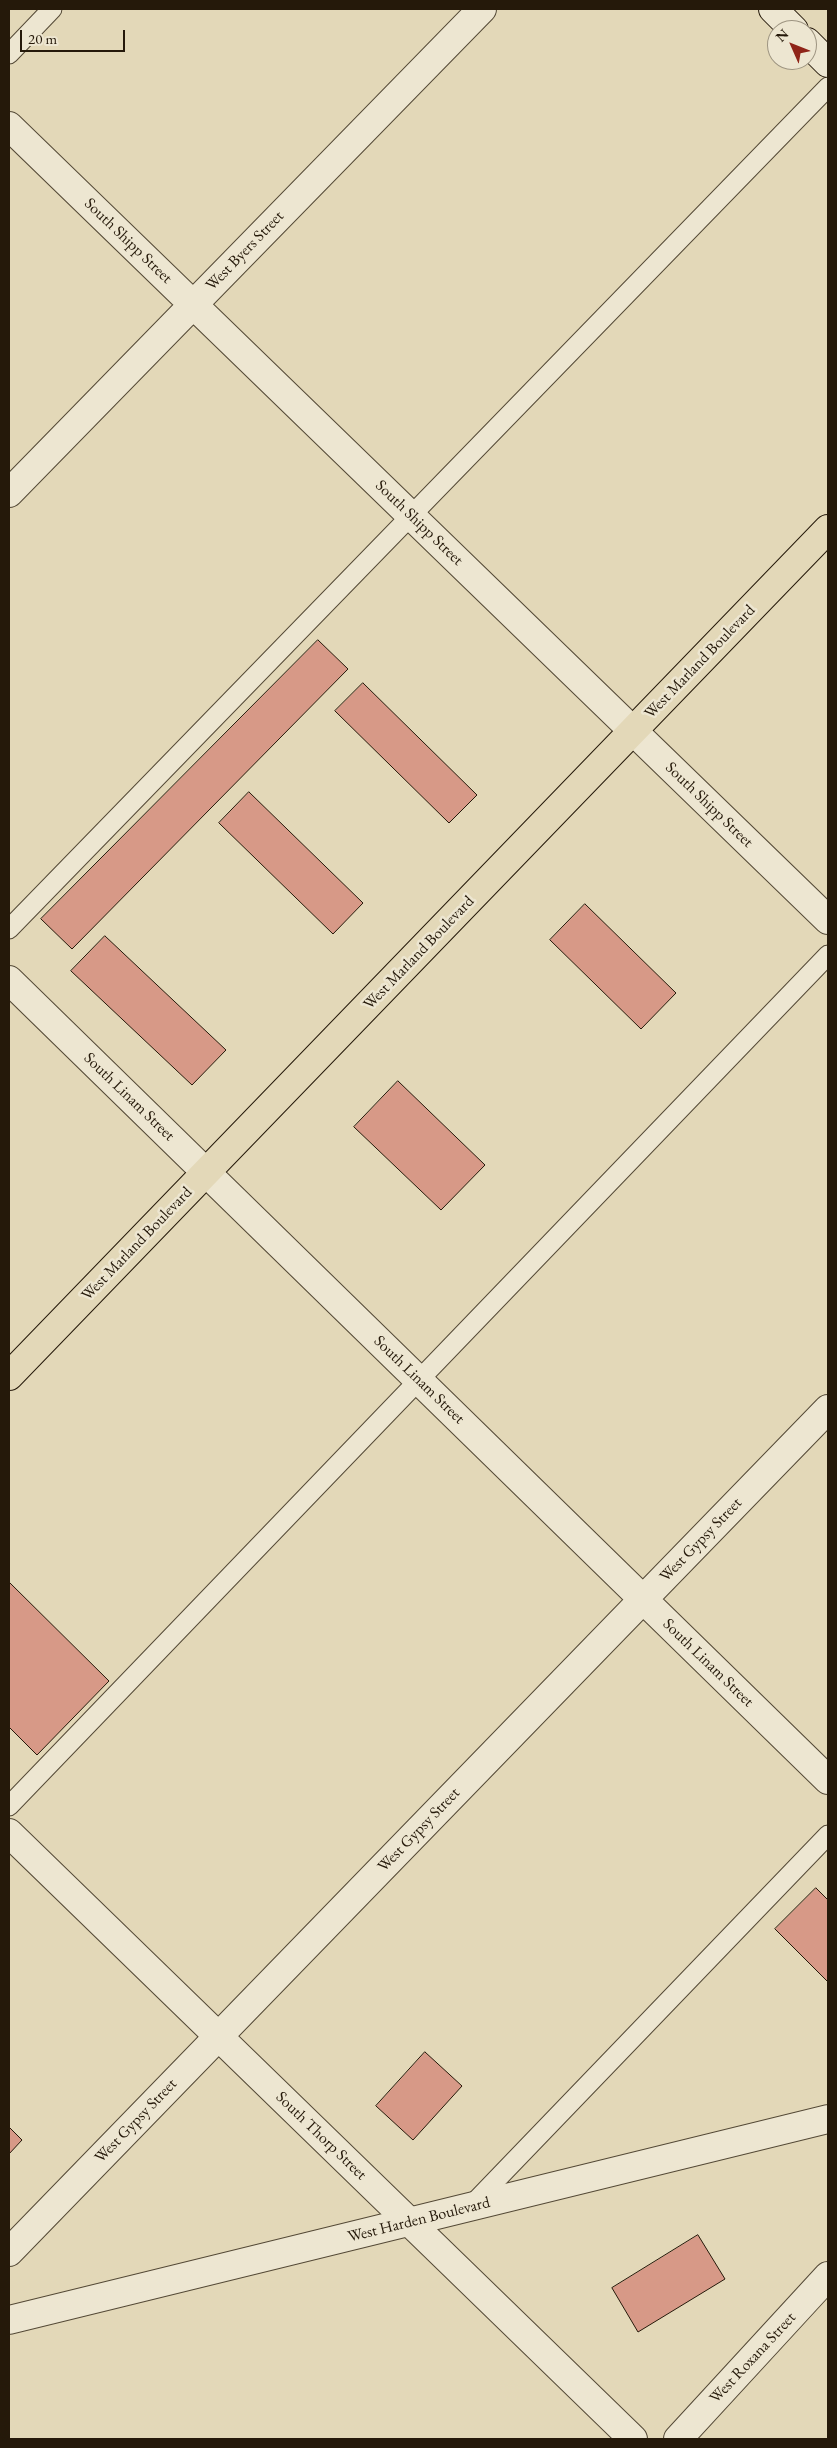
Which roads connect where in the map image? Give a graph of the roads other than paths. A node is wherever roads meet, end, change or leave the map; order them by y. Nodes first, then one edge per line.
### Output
1 (52, 9) edge
2 (482, 9) edge
3 (817, 52) edge
4 (9, 54) edge
5 (828, 63) edge
6 (828, 87) edge
7 (9, 126) edge
8 (192, 304) junction
9 (9, 493) edge
10 (410, 515) junction
11 (828, 530) edge
12 (633, 731) junction
13 (828, 920) edge
14 (9, 928) edge
15 (828, 955) edge
16 (9, 980) edge
17 (206, 1173) junction
18 (9, 1376) edge
19 (418, 1380) junction
20 (828, 1409) edge
21 (643, 1599) junction
22 (828, 1780) edge
23 (9, 1806) edge
24 (9, 1833) edge
25 (828, 1835) edge
26 (218, 2037) junction
27 (828, 2118) edge
28 (468, 2208) junction
29 (410, 2223) junction
30 (9, 2252) edge
31 (828, 2276) edge
32 (9, 2320) edge
33 (632, 2439) edge
34 (678, 2439) edge

1 - 4 lane
2 - 8 street, West Byers Street
3 - 5 street
6 - 10 lane
7 - 8 street, South Shipp Street
8 - 9 street, West Byers Street
8 - 10 street, South Shipp Street
10 - 12 street, South Shipp Street
10 - 14 lane
11 - 12 highway, West Marland Boulevard
12 - 13 street, South Shipp Street
12 - 17 highway, West Marland Boulevard
15 - 19 lane
16 - 17 street, South Linam Street
17 - 18 highway, West Marland Boulevard
17 - 19 street, South Linam Street
19 - 21 street, South Linam Street
19 - 23 lane
20 - 21 street, West Gypsy Street
21 - 22 street, South Linam Street
21 - 26 street, West Gypsy Street
24 - 26 street, South Thorp Street
25 - 28 lane
26 - 29 street, South Thorp Street
26 - 30 street, West Gypsy Street
27 - 28 street, West Harden Boulevard
28 - 29 street, West Harden Boulevard
29 - 32 street, West Harden Boulevard
29 - 33 street, South Thorp Street
31 - 34 street, West Roxana Street

